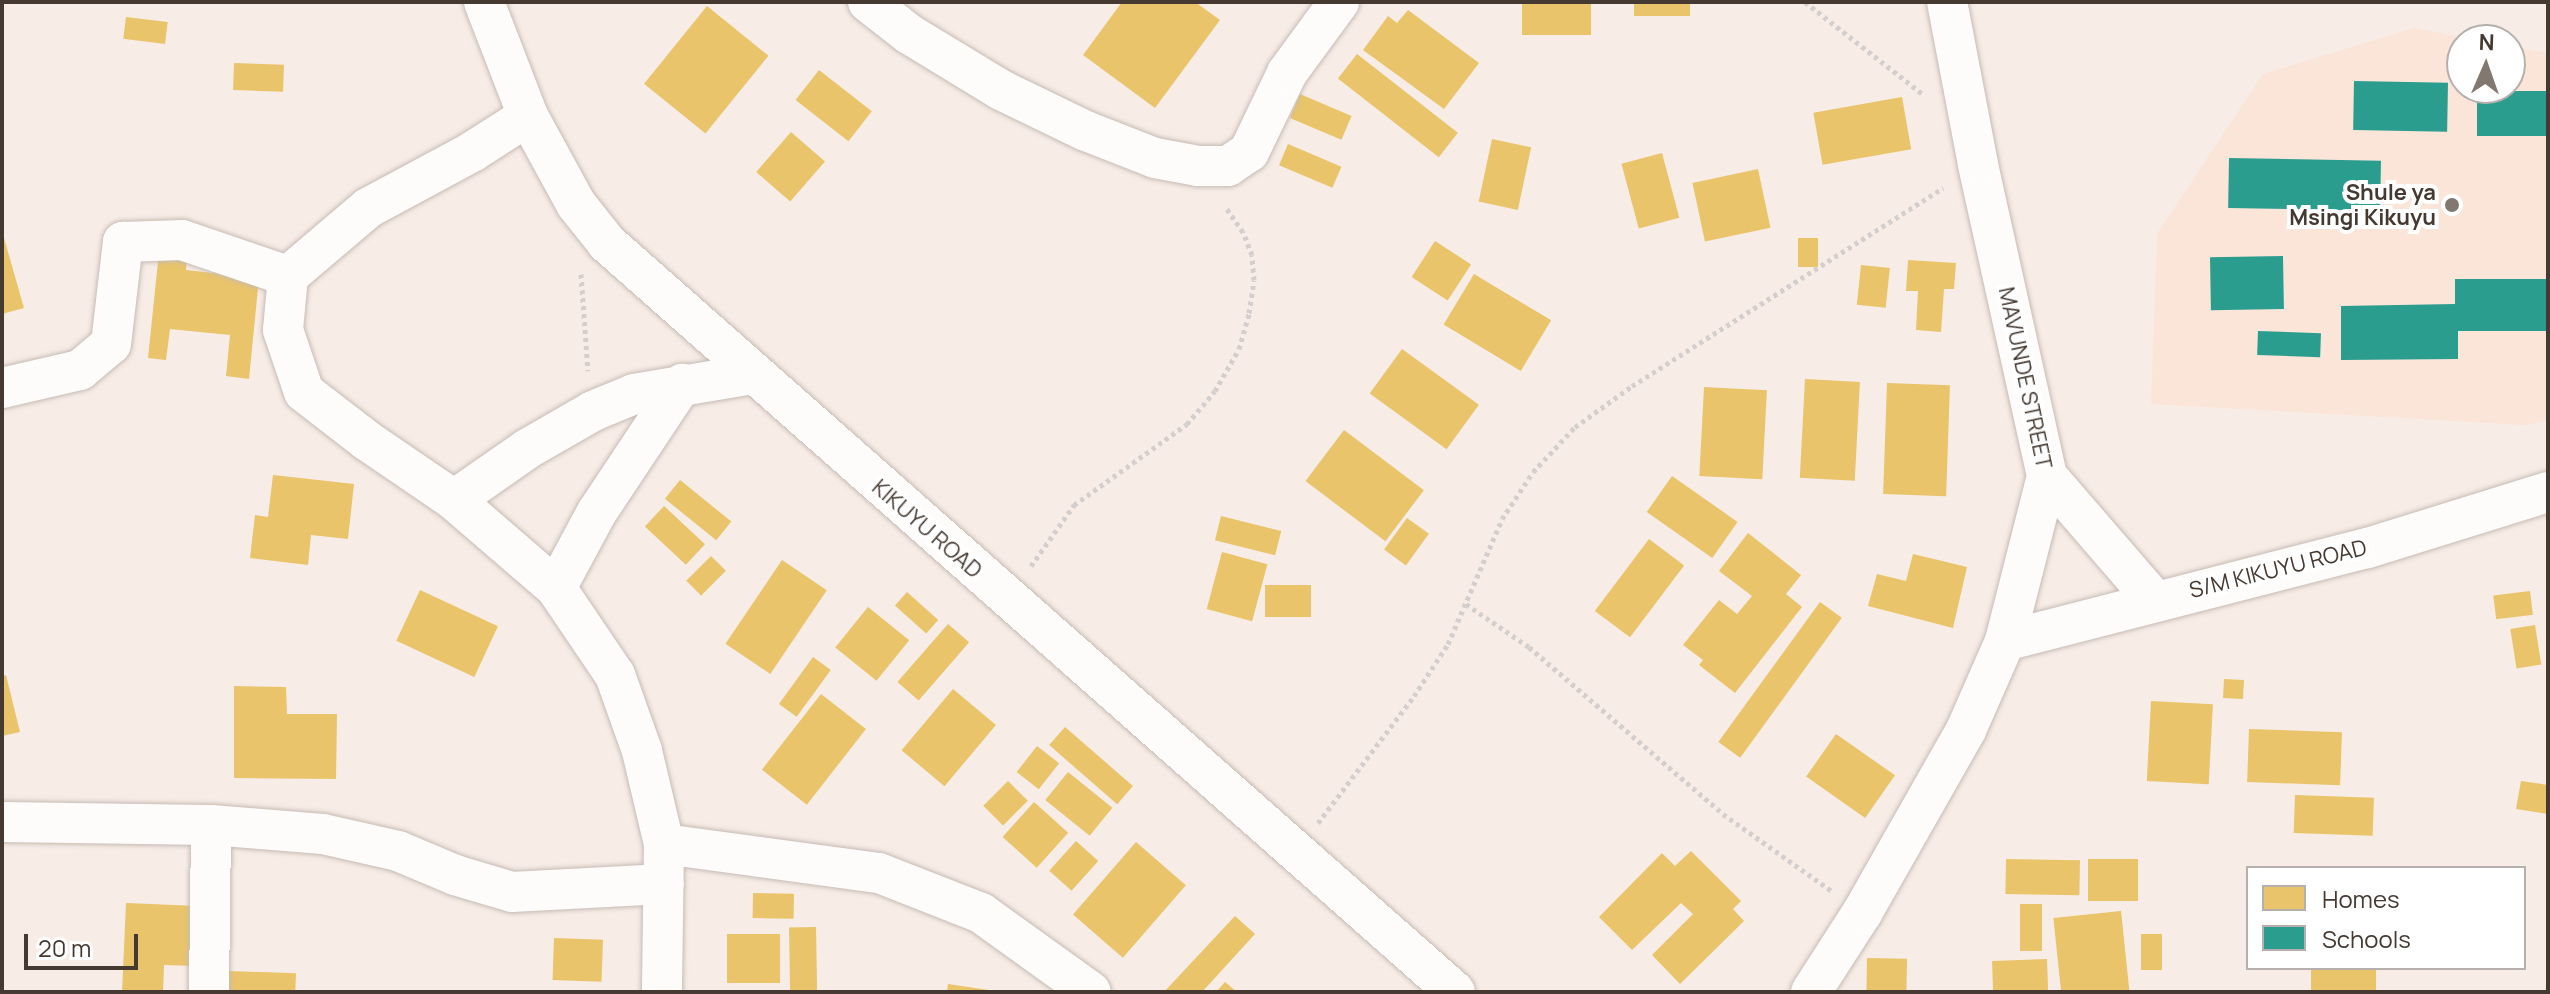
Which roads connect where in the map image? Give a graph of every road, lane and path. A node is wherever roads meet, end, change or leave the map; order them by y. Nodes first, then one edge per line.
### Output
1 (484, 2) edge
2 (868, 2) edge
3 (1339, 2) edge
4 (1805, 2) edge
5 (1970, 2) edge
6 (1950, 20) edge
7 (528, 116) junction
8 (1974, 147) junction
9 (1215, 198) dead end
10 (580, 268) dead end
11 (288, 276) junction
12 (752, 374) junction
13 (682, 384) junction
14 (2, 388) edge
15 (593, 411) junction
16 (2047, 476) junction
17 (2548, 492) edge
18 (454, 500) junction
19 (556, 588) junction
20 (2154, 600) junction
21 (1010, 601) junction
22 (1466, 604) junction
23 (2005, 641) junction
24 (2, 822) edge
25 (211, 825) junction
26 (664, 844) junction
27 (1295, 852) junction
28 (664, 884) junction
29 (1862, 913) junction
30 (1449, 990) edge
31 (209, 992) edge
32 (662, 992) edge
33 (1091, 992) edge
34 (1811, 992) edge

1 - 7 street, KIKUYU ROAD
2 - 3 street
4 - 8 path
5 - 6 street
6 - 8 street, MAVUNDE STREET
7 - 11 street
7 - 12 street, KIKUYU ROAD
8 - 16 street, MAVUNDE STREET
8 - 22 path
9 - 21 path
10 - 15 path
11 - 14 street
11 - 18 street
12 - 13 street
12 - 21 street, KIKUYU ROAD
13 - 15 street
13 - 19 street
15 - 18 street
16 - 20 street
16 - 23 street, MAVUNDE STREET
17 - 20 street, S/M KIKUYU ROAD
18 - 19 street
19 - 26 street
20 - 23 street, S/M KIKUYU ROAD
21 - 27 street, KIKUYU ROAD
22 - 27 path
22 - 29 path
23 - 29 street, MAVUNDE STREET
24 - 25 street
25 - 28 street
25 - 31 street
26 - 28 street
26 - 33 street
27 - 30 street, KIKUYU ROAD
28 - 32 street
29 - 34 street, MAVUNDE STREET

